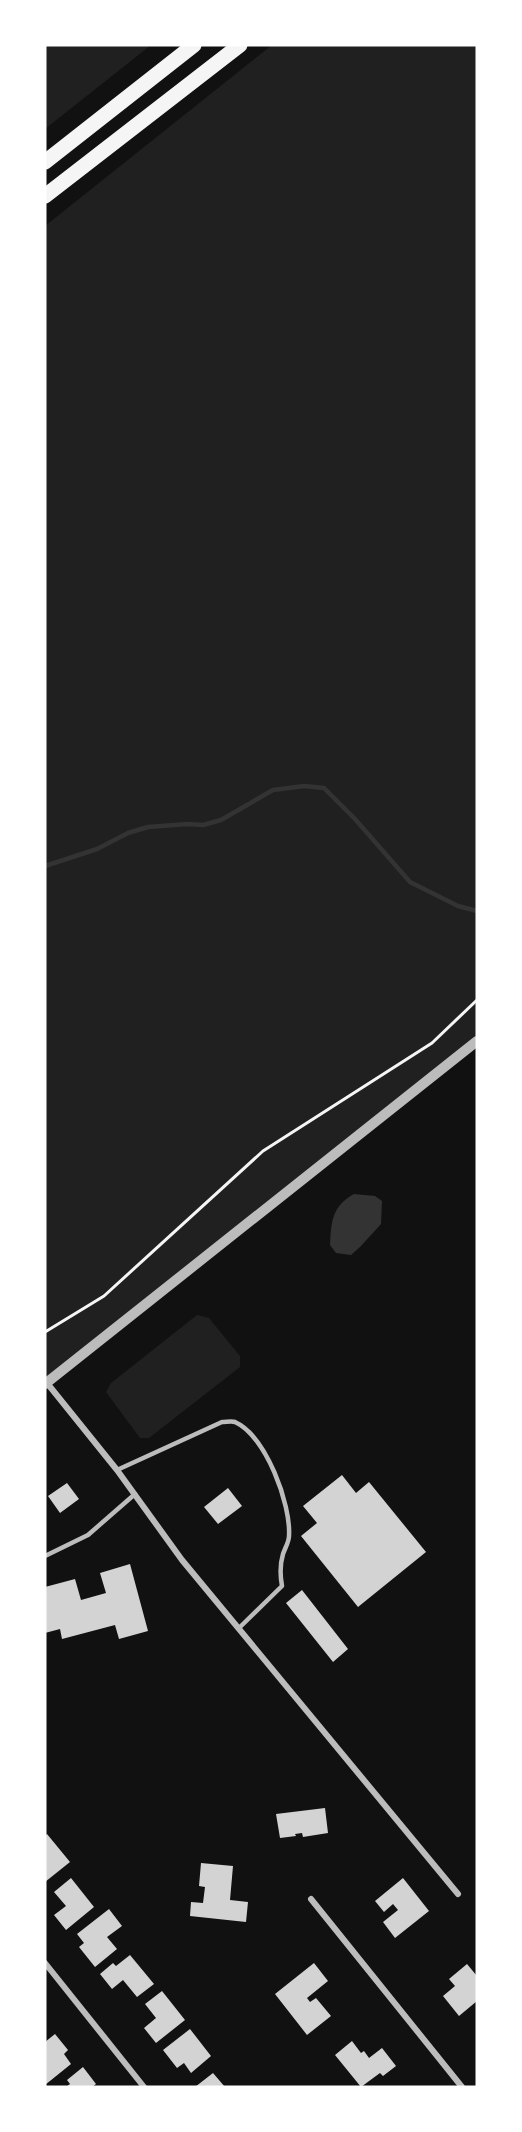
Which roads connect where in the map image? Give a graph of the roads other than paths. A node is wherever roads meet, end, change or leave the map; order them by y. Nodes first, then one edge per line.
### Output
1 (194, 45) edge
2 (240, 45) edge
3 (45, 162) edge
4 (45, 196) edge
5 (477, 1041) edge
6 (46, 1384) edge
7 (117, 1470) junction
8 (135, 1494) junction
9 (45, 1556) edge
10 (239, 1628) junction
11 (458, 1894) dead end
12 (311, 1899) dead end
13 (45, 1963) edge
14 (144, 2087) edge
15 (462, 2087) edge

1 - 3 highway
2 - 4 highway
5 - 6 street
6 - 7 street
7 - 8 street
7 - 10 lane
8 - 9 lane
8 - 10 street
10 - 11 street
12 - 15 street
13 - 14 street

